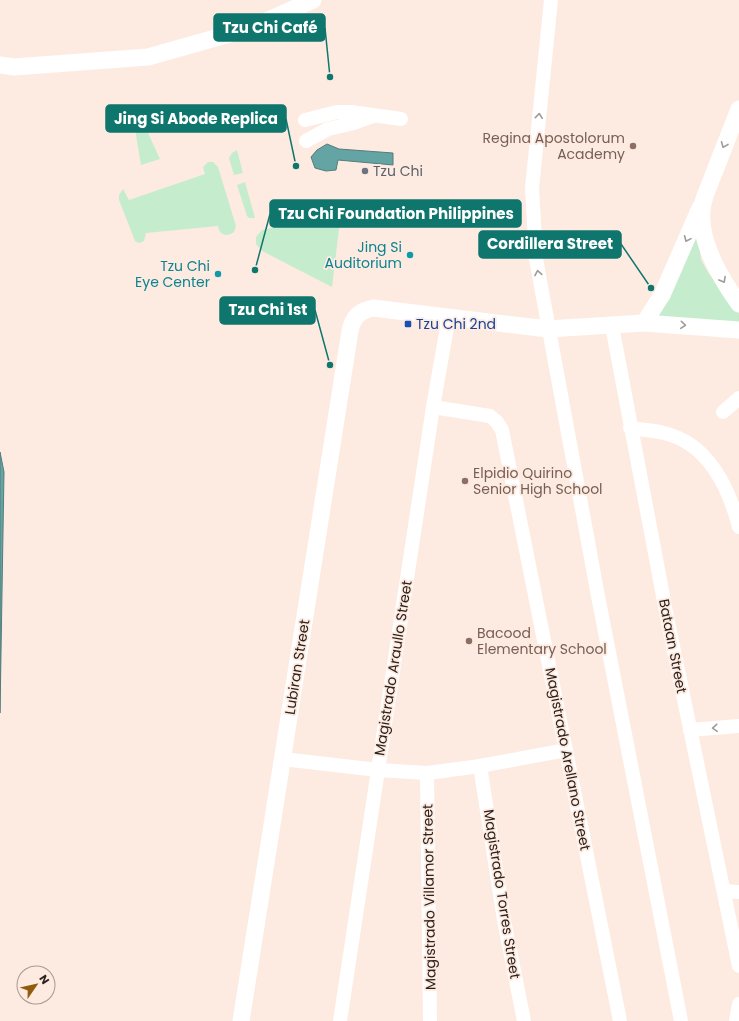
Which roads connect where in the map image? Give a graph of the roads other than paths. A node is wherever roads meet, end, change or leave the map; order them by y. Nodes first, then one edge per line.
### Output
1 (314, 0) edge
2 (551, 0) edge
3 (0, 65) edge
4 (739, 109) edge
5 (374, 115) junction
6 (401, 119) dead end
7 (305, 120) dead end
8 (306, 140) dead end
9 (702, 203) junction
10 (739, 304) edge
11 (449, 316) junction
12 (644, 322) junction
13 (612, 326) junction
14 (548, 329) junction
15 (739, 330) edge
16 (739, 398) edge
17 (433, 407) junction
18 (723, 412) dead end
19 (630, 428) junction
20 (739, 527) edge
21 (739, 726) edge
22 (690, 730) junction
23 (566, 750) junction
24 (283, 759) junction
25 (480, 766) junction
26 (378, 770) junction
27 (427, 773) junction
28 (724, 891) junction
29 (739, 892) edge
30 (739, 966) edge
31 (739, 1004) edge
32 (241, 1021) edge
33 (340, 1021) edge
34 (430, 1021) edge
35 (524, 1021) edge
36 (620, 1021) edge
37 (681, 1021) edge
38 (736, 1021) edge

1 - 3 main road
14 -> 2 street
4 -> 9 main road
5 - 6 street
5 - 7 street
5 - 8 street
9 -> 10 main road
9 -> 12 main road
11 - 14 main road
11 - 17 street, Magistrado Araullo Street
11 - 24 main road, Lubiran Street
12 - 13 main road
12 -> 15 main road
13 - 14 main road
13 - 19 street, Bataan Street
14 - 37 street
16 - 18 street
17 - 23 street, Magistrado Arellano Street
17 - 26 street, Magistrado Araullo Street
19 - 20 street
19 - 22 street, Bataan Street
21 -> 22 street
22 - 28 street, Bataan Street
23 - 25 street
23 - 36 street, Magistrado Arellano Street
24 - 26 street
24 - 32 main road, Lubiran Street
25 - 27 street
25 - 35 street, Magistrado Torres Street
26 - 27 street
26 - 33 street, Magistrado Araullo Street
27 - 34 street, Magistrado Villamor Street
28 - 29 street
28 - 30 street, Bataan Street
31 - 38 street

